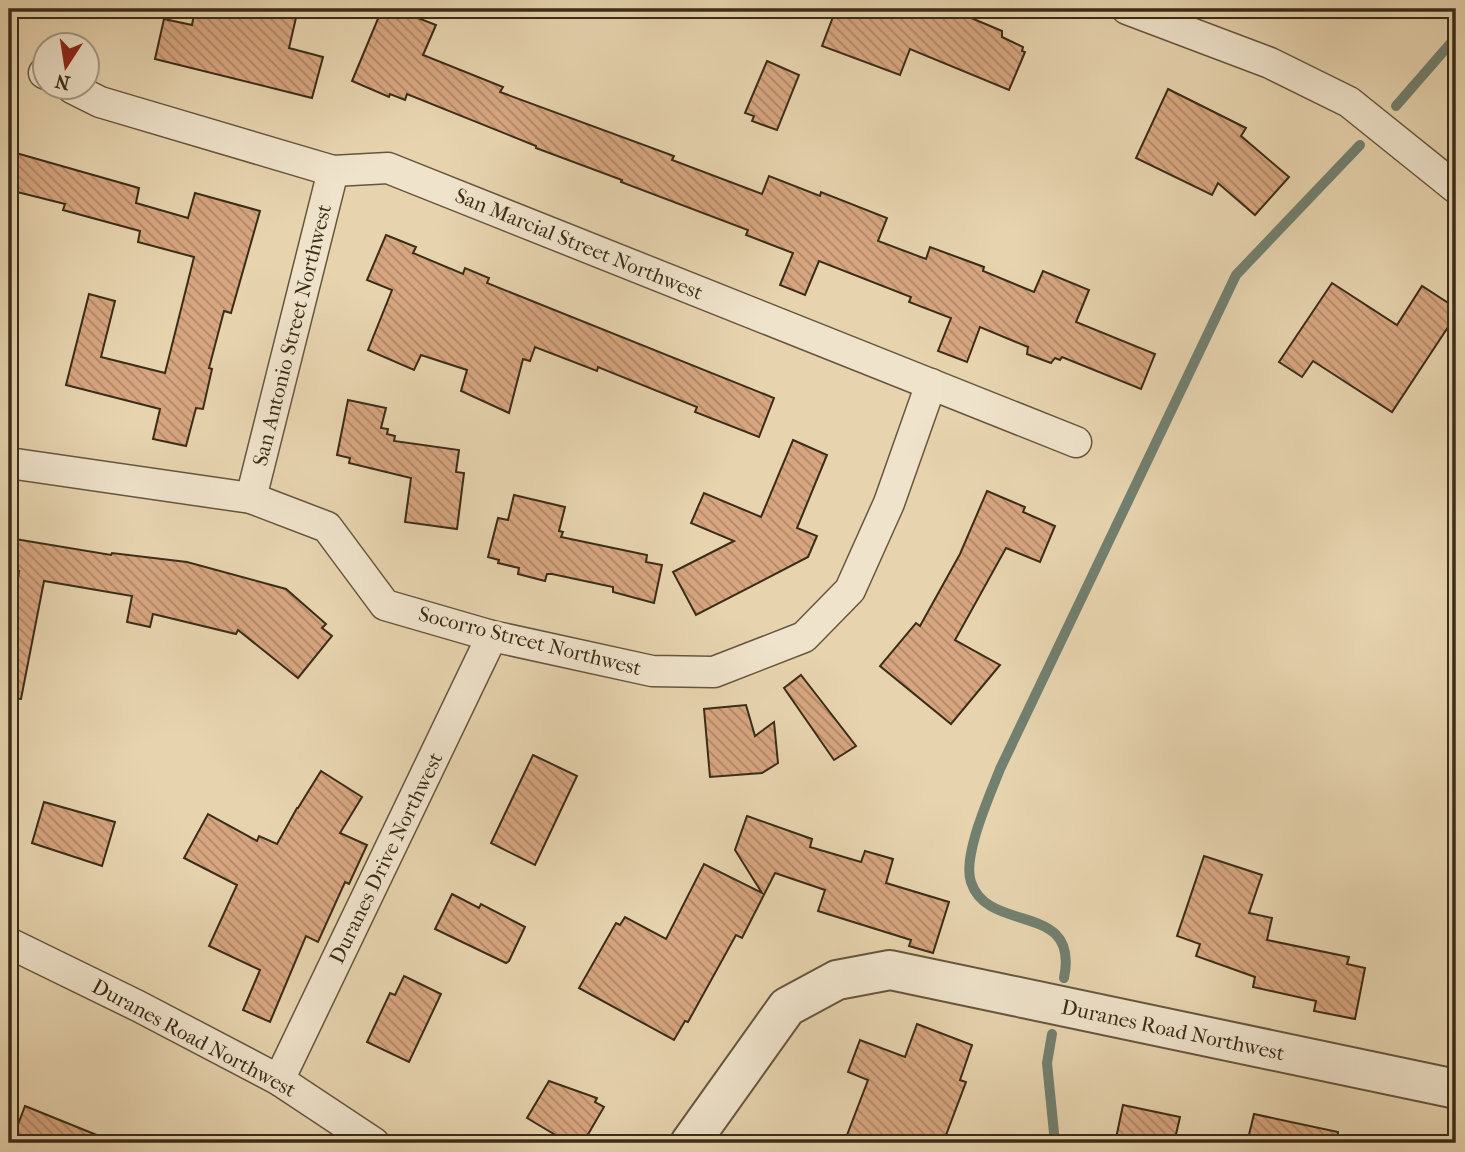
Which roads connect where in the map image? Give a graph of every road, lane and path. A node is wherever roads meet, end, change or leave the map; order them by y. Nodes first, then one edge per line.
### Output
1 (1126, 9) edge
2 (100, 102) edge
3 (332, 171) junction
4 (1456, 188) edge
5 (931, 384) junction
6 (1076, 442) dead end
7 (9, 463) edge
8 (251, 498) junction
9 (492, 636) junction
10 (9, 943) edge
11 (279, 1080) junction
12 (1456, 1089) edge
13 (374, 1143) edge
14 (690, 1143) edge

1 - 4 street
2 - 3 street, San Marcial Street Northwest
3 - 5 street, San Marcial Street Northwest
3 - 8 street, San Antonio Street Northwest
5 - 6 street, San Marcial Street Northwest
5 - 9 street, Socorro Street Northwest
7 - 8 street, Socorro Street Northwest
8 - 9 street, Socorro Street Northwest
9 - 11 street, Duranes Drive Northwest
10 - 11 street, Duranes Road Northwest
11 - 13 street, Duranes Road Northwest
12 - 14 street, Duranes Road Northwest

